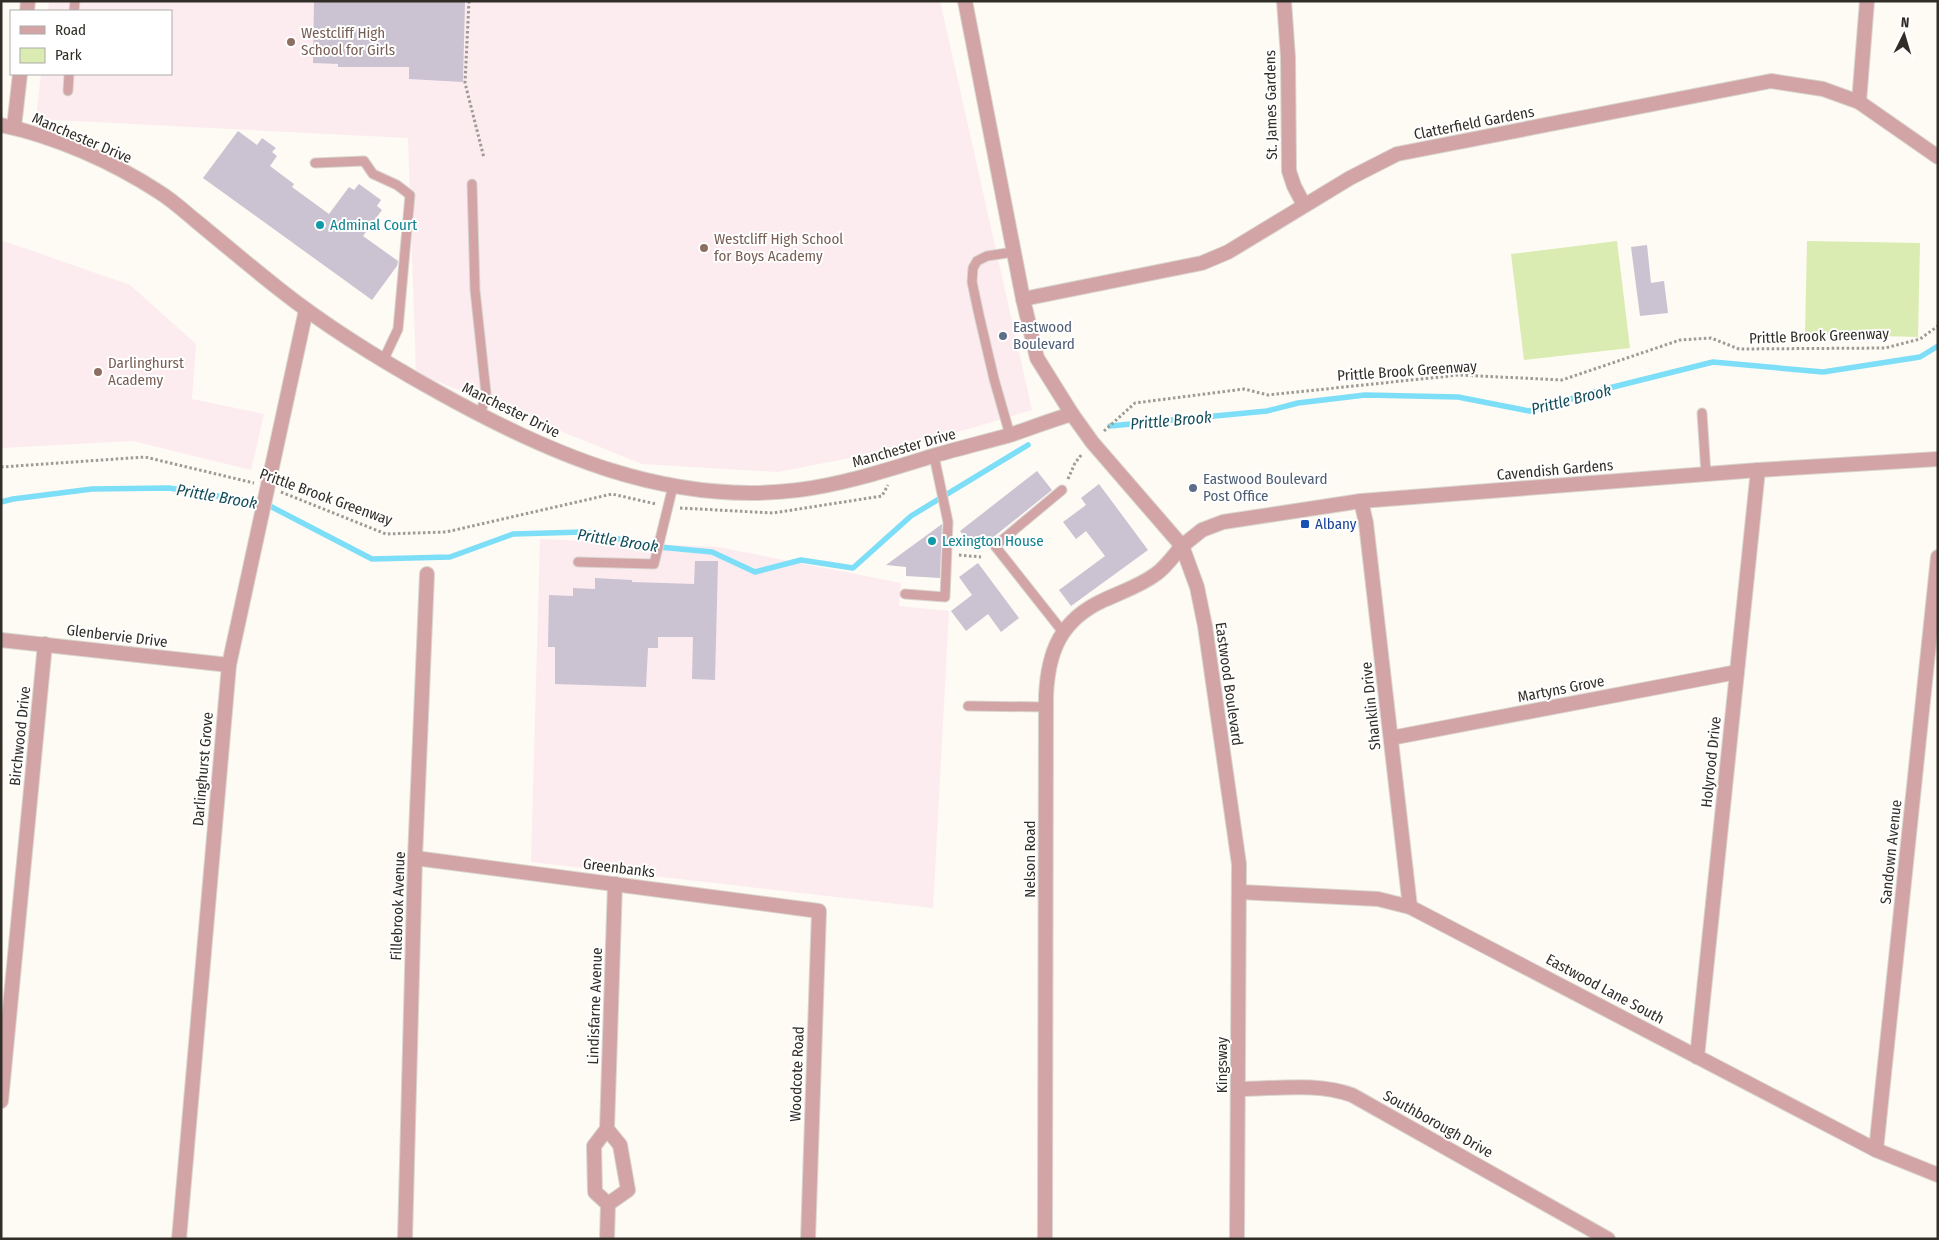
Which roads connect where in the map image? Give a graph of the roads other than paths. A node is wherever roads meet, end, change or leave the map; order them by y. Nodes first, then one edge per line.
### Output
1 (965, 1) edge
2 (1284, 1) edge
3 (1866, 1) edge
4 (20, 75) edge
5 (70, 75) edge
6 (68, 91) dead end
7 (1859, 102) junction
8 (8, 126) edge
9 (1938, 157) edge
10 (315, 163) dead end
11 (472, 184) dead end
12 (1304, 205) junction
13 (1014, 252) junction
14 (1024, 299) junction
15 (306, 310) junction
16 (383, 361) junction
17 (1702, 413) dead end
18 (1072, 414) junction
19 (480, 416) junction
20 (1010, 434) junction
21 (934, 456) junction
22 (1938, 460) edge
23 (1758, 470) junction
24 (1706, 474) junction
25 (673, 486) junction
26 (1062, 490) road end
27 (1362, 501) junction
28 (1182, 546) junction
29 (1938, 557) edge
30 (578, 562) dead end
31 (426, 574) dead end
32 (905, 594) dead end
33 (1063, 632) junction
34 (1, 640) edge
35 (45, 644) junction
36 (229, 665) junction
37 (1737, 672) junction
38 (968, 706) dead end
39 (1046, 707) junction
40 (1391, 738) junction
41 (415, 858) junction
42 (615, 884) junction
43 (1240, 892) junction
44 (1410, 907) junction
45 (819, 911) joint
46 (1697, 1057) junction
47 (1238, 1089) junction
48 (1, 1101) edge
49 (607, 1129) junction
50 (1876, 1150) junction
51 (1938, 1175) edge
52 (608, 1204) junction
53 (179, 1239) edge
54 (406, 1239) edge
55 (607, 1239) edge
56 (808, 1239) edge
57 (1046, 1239) edge
58 (1237, 1239) edge
59 (1608, 1239) edge

1 - 13 street, Eastwood Boulevard
2 - 12 street, St. James Gardens
3 - 7 street
4 - 8 street
5 - 6 lane
7 - 9 street, Clatterfield Gardens
7 - 12 street, Clatterfield Gardens
8 - 15 street, Manchester Drive
10 - 16 lane
11 - 19 lane
12 - 14 street, Clatterfield Gardens
13 - 14 street, Eastwood Boulevard
13 - 20 lane
14 - 18 street, Eastwood Boulevard
15 - 16 street, Manchester Drive
15 - 36 street, Darlinghurst Grove
16 - 19 street, Manchester Drive
17 - 24 lane
18 - 20 street, Manchester Drive
18 - 28 street, Eastwood Boulevard
19 - 25 street, Manchester Drive
20 - 21 street, Manchester Drive
21 - 25 street, Manchester Drive
21 - 32 lane
22 - 23 street, Cavendish Gardens
23 - 24 street, Cavendish Gardens
23 - 37 street, Holyrood Drive
24 - 27 street, Cavendish Gardens
25 - 30 lane
26 - 33 lane
27 - 28 street, Cavendish Gardens
27 - 40 street, Shanklin Drive
28 - 33 street, Nelson Road
28 - 43 street, Eastwood Boulevard
29 - 50 street, Sandown Avenue
31 - 41 street, Fillebrook Avenue
33 - 39 street, Nelson Road
34 - 35 street, Glenbervie Drive
35 - 36 street, Glenbervie Drive
35 - 48 street, Birchwood Drive
36 - 53 street, Darlinghurst Grove
37 - 40 street, Martyns Grove
37 - 46 street, Holyrood Drive
38 - 39 lane
39 - 57 street, Nelson Road
40 - 44 street, Shanklin Drive
41 - 42 street, Greenbanks
41 - 54 street, Fillebrook Avenue
42 - 45 street, Greenbanks
42 - 49 street, Lindisfarne Avenue
43 - 44 street, Eastwood Lane South
43 - 47 street, Kingsway
44 - 46 street, Eastwood Lane South
45 - 56 street, Woodcote Road
46 - 50 street, Eastwood Lane South
47 - 58 street, Kingsway
47 - 59 street, Southborough Drive
49 - 52 street
49 - 52 street
50 - 51 street, Eastwood Lane South
52 - 55 street

